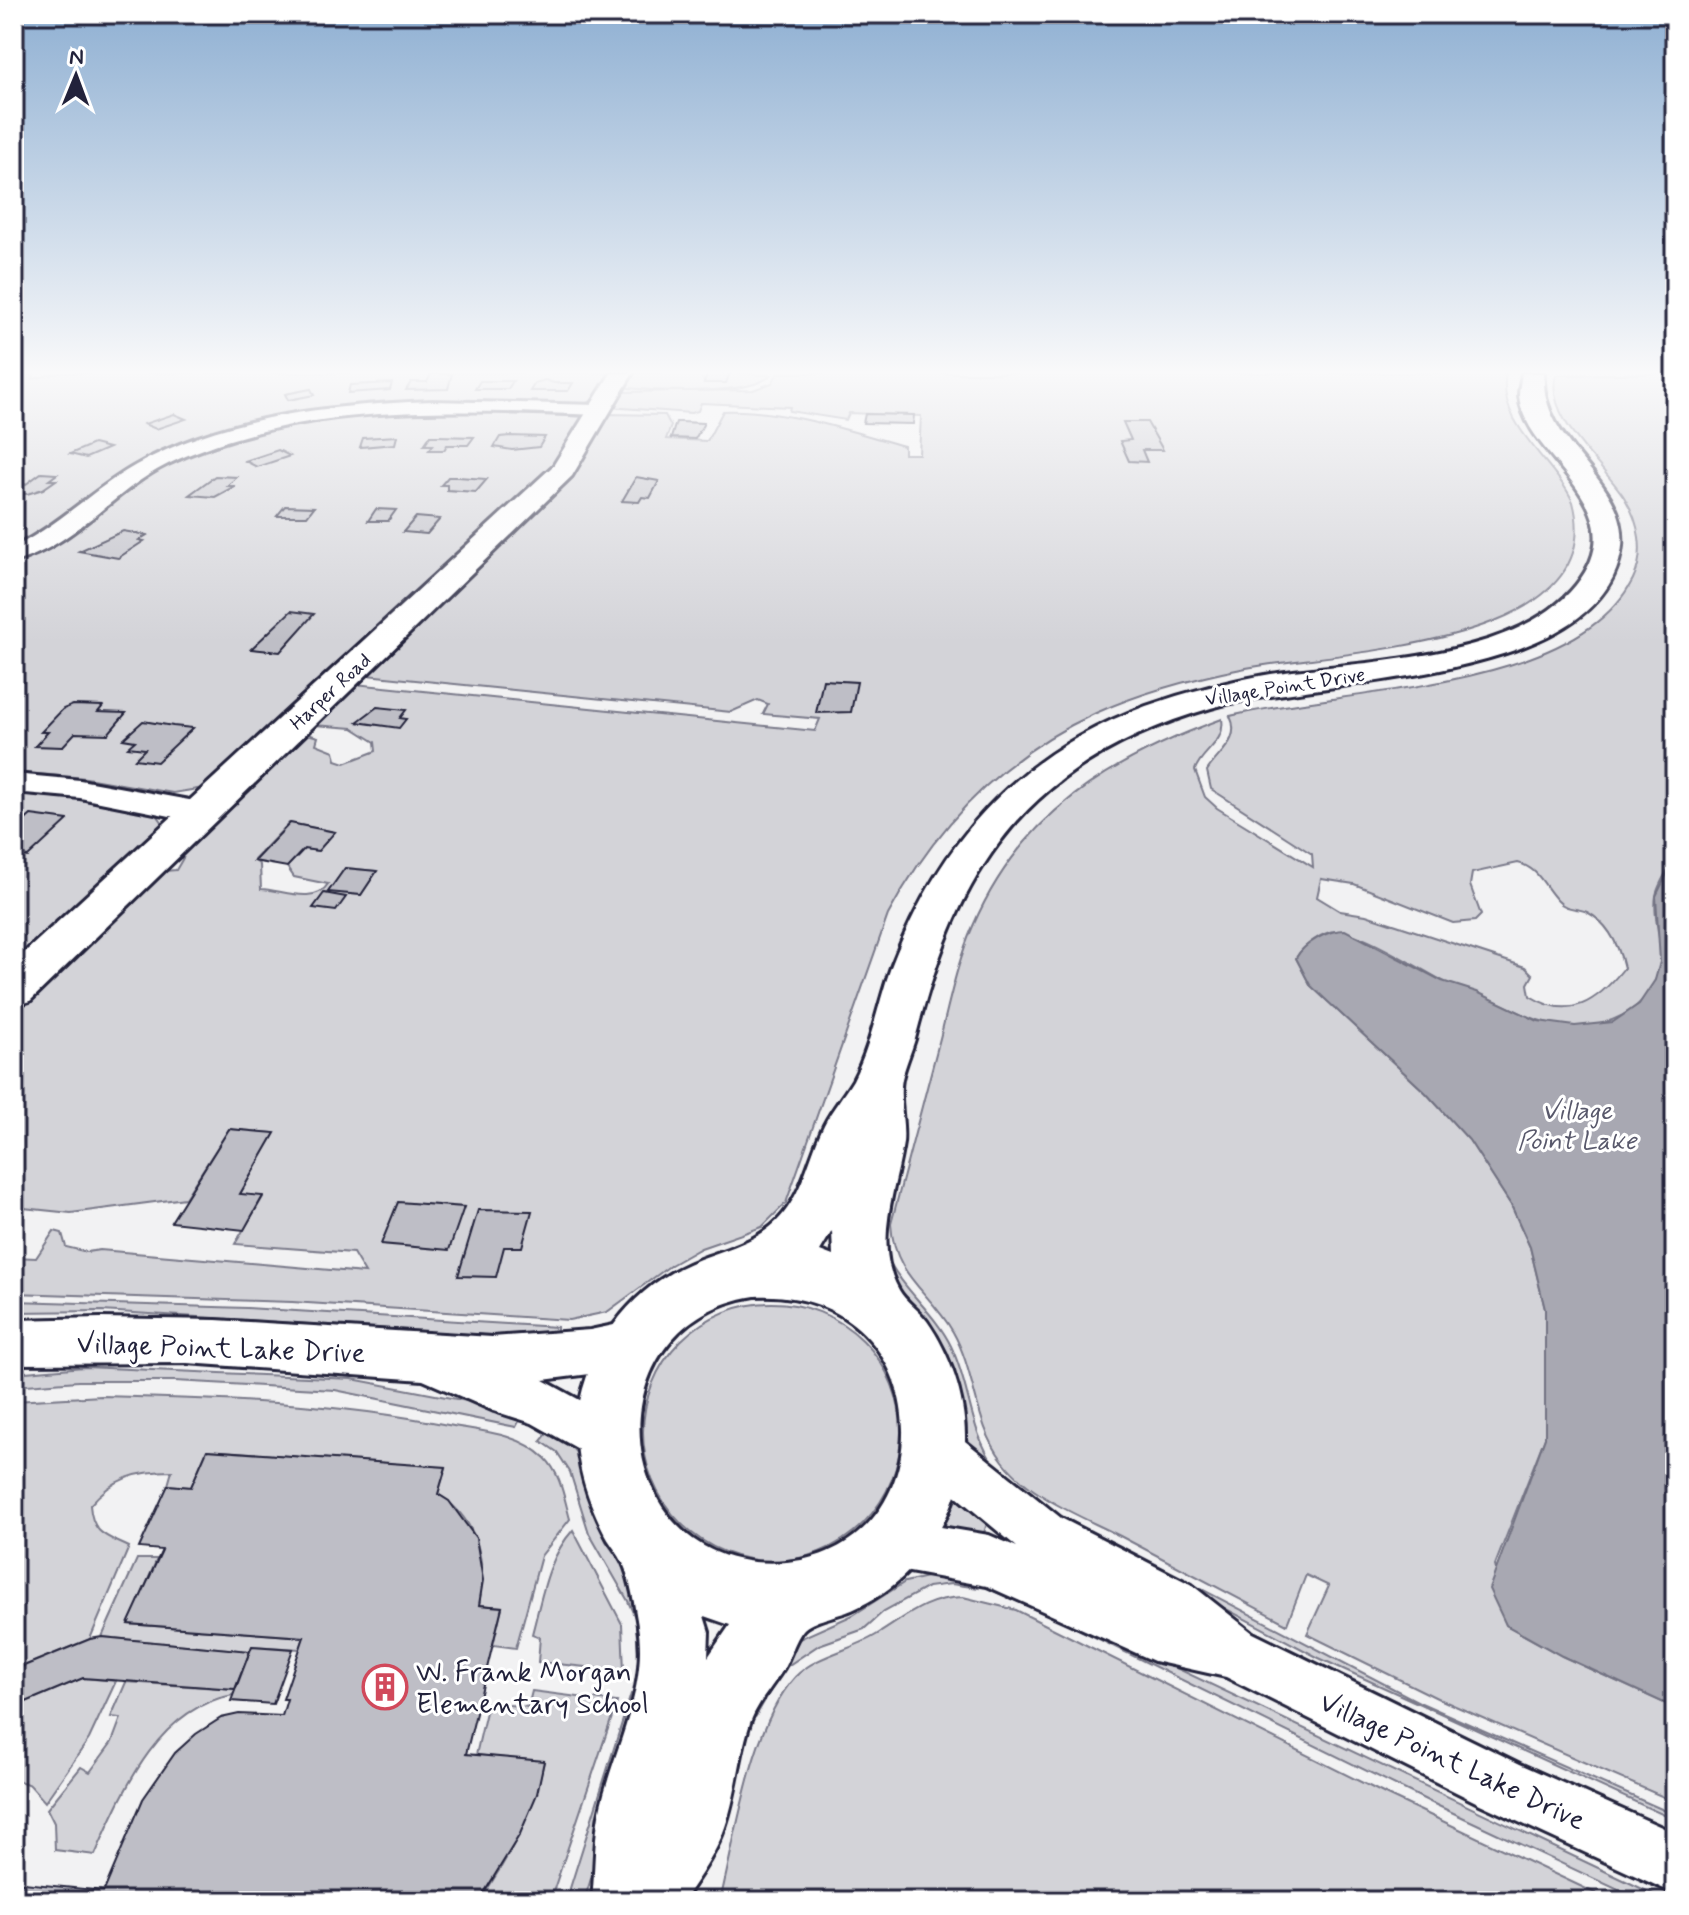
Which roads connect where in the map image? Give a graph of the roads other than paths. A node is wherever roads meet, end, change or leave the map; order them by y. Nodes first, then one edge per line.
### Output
1 (156, 462) edge
2 (568, 462) edge
3 (1572, 462) edge
4 (14, 555) edge
5 (14, 783) edge
6 (200, 812) junction
7 (14, 989) edge
8 (877, 1083) junction
9 (740, 1272) junction
10 (874, 1301) junction
11 (14, 1342) edge
12 (638, 1342) junction
13 (427, 1357) junction
14 (607, 1441) junction
15 (933, 1446) junction
16 (887, 1543) junction
17 (655, 1556) junction
18 (783, 1599) junction
19 (1234, 1652) junction
20 (1675, 1864) edge
21 (634, 1901) edge

1 - 4 street
2 - 6 street, Harper Road
3 - 8 street, Village Point Drive
5 - 6 street
6 - 7 street, Harper Road
8 - 9 street, Village Point Drive
8 - 10 street, Village Point Drive
9 - 10 street
9 - 12 street
10 - 15 street
11 - 13 street, Village Point Lake Drive
12 - 13 street, Village Point Lake Drive
12 - 14 street
13 - 14 street, Village Point Lake Drive
14 - 17 street
15 - 16 street
15 - 19 street, Village Point Lake Drive
16 - 18 street
16 - 19 street, Village Point Lake Drive
17 - 18 street
17 - 21 street
18 - 21 street
19 - 20 street, Village Point Lake Drive

